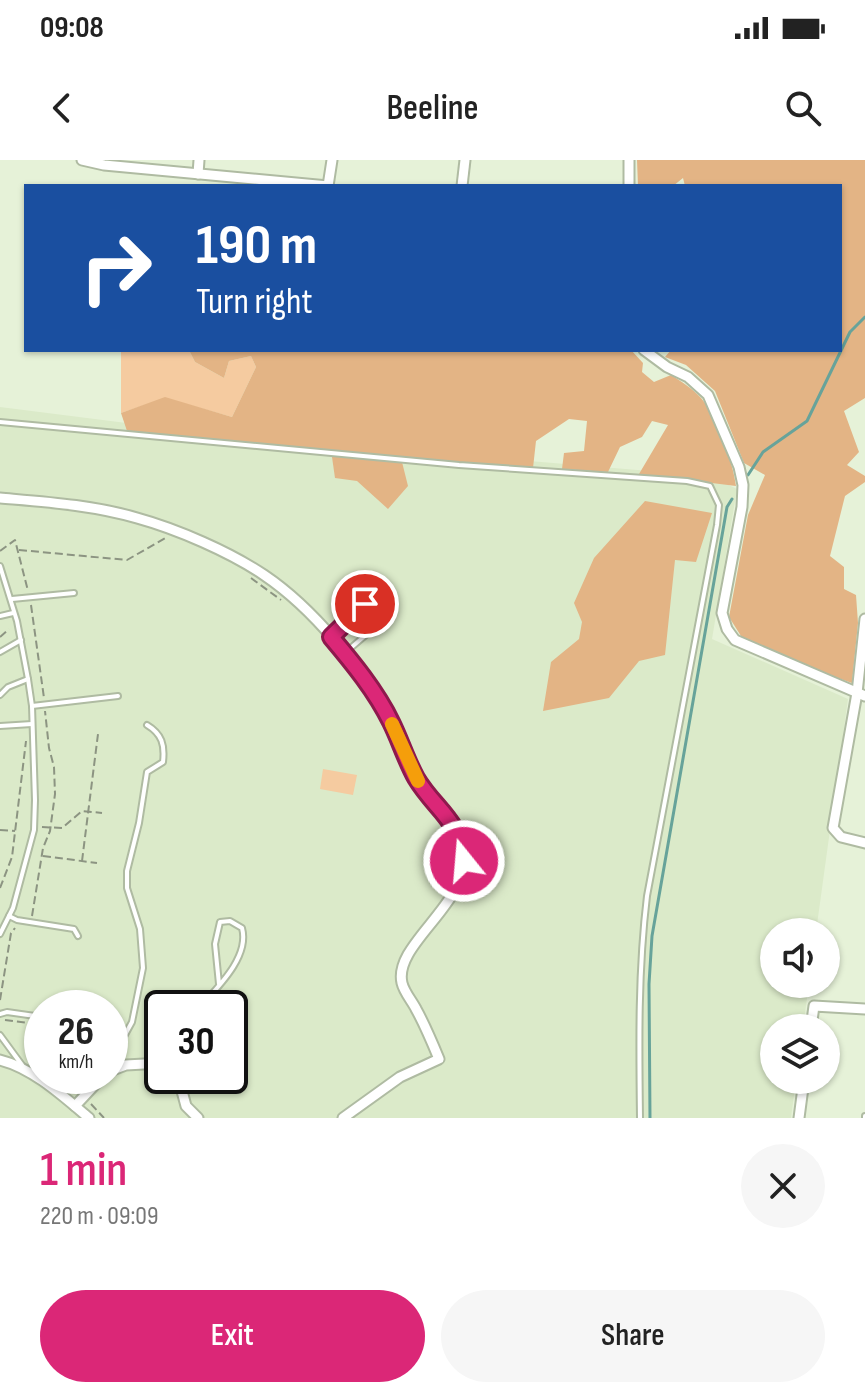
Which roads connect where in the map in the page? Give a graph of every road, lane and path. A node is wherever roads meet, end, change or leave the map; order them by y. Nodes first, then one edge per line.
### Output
1 (82, 160) edge
2 (199, 160) edge
3 (332, 160) edge
4 (465, 160) edge
5 (629, 160) edge
6 (198, 174) junction
7 (306, 184) edge
8 (328, 184) edge
9 (462, 184) edge
10 (629, 184) edge
11 (647, 352) edge
12 (0, 422) edge
13 (0, 498) edge
14 (172, 536) dead end
15 (19, 550) junction
16 (0, 551) edge
17 (0, 566) edge
18 (244, 573) dead end
19 (74, 593) dead end
20 (29, 598) junction
21 (11, 599) junction
22 (282, 601) dead end
23 (14, 612) junction
24 (0, 616) edge
25 (865, 619) edge
26 (9, 629) dead end
27 (0, 637) edge
28 (331, 637) junction
29 (21, 640) junction
30 (0, 652) edge
31 (345, 653) junction
32 (28, 679) junction
33 (861, 694) edge
34 (0, 695) edge
35 (118, 696) dead end
36 (44, 699) dead end
37 (32, 706) junction
38 (45, 710) dead end
39 (32, 724) junction
40 (147, 725) dead end
41 (0, 726) edge
42 (98, 734) dead end
43 (26, 740) dead end
44 (89, 811) junction
45 (102, 813) dead end
46 (41, 827) dead end
47 (51, 828) junction
48 (0, 830) edge
49 (15, 831) junction
50 (865, 843) edge
51 (42, 856) junction
52 (82, 861) junction
53 (97, 863) dead end
54 (1, 884) edge
55 (0, 888) edge
56 (25, 915) dead end
57 (9, 916) junction
58 (16, 926) dead end
59 (0, 934) edge
60 (78, 936) dead end
61 (219, 984) junction
62 (214, 990) edge
63 (0, 1000) edge
64 (865, 1009) edge
65 (0, 1014) edge
66 (24, 1014) edge
67 (813, 1014) edge
68 (5, 1020) dead end
69 (24, 1022) edge
70 (128, 1029) edge
71 (0, 1035) edge
72 (0, 1060) edge
73 (24, 1068) edge
74 (24, 1071) edge
75 (58, 1094) edge
76 (86, 1094) edge
77 (183, 1094) edge
78 (802, 1094) edge
79 (91, 1104) dead end
80 (75, 1106) junction
81 (89, 1118) edge
82 (104, 1118) edge
83 (198, 1118) edge
84 (343, 1118) edge
85 (640, 1118) edge
86 (799, 1118) edge

1 - 6 street
2 - 6 street
3 - 8 street
4 - 9 street
5 - 10 street
6 - 7 street
11 - 33 street
12 - 85 lane
13 - 28 street
14 - 15 path
15 - 16 path
15 - 20 path
17 - 21 lane
18 - 22 path
19 - 20 lane
20 - 21 lane
20 - 36 path
21 - 23 lane
23 - 24 lane
23 - 29 lane
25 - 33 street
26 - 27 path
28 - 31 street
28 - 31 lane
29 - 30 lane
29 - 32 lane
31 - 84 street
32 - 34 lane
32 - 37 lane
33 - 50 street
35 - 37 lane
37 - 39 lane
38 - 47 path
39 - 41 lane
39 - 57 lane
40 - 70 lane
42 - 44 path
43 - 49 path
44 - 45 path
44 - 47 path
44 - 52 path
46 - 47 path
47 - 51 path
48 - 49 path
49 - 54 path
51 - 52 path
51 - 56 path
52 - 53 path
54 - 55 path
57 - 59 lane
57 - 60 lane
58 - 63 path
61 - 61 lane
61 - 62 lane
64 - 67 street
65 - 66 lane
68 - 69 path
71 - 73 lane
72 - 74 street
75 - 80 street
76 - 80 street
77 - 83 street
78 - 86 street
79 - 82 path
80 - 81 street

